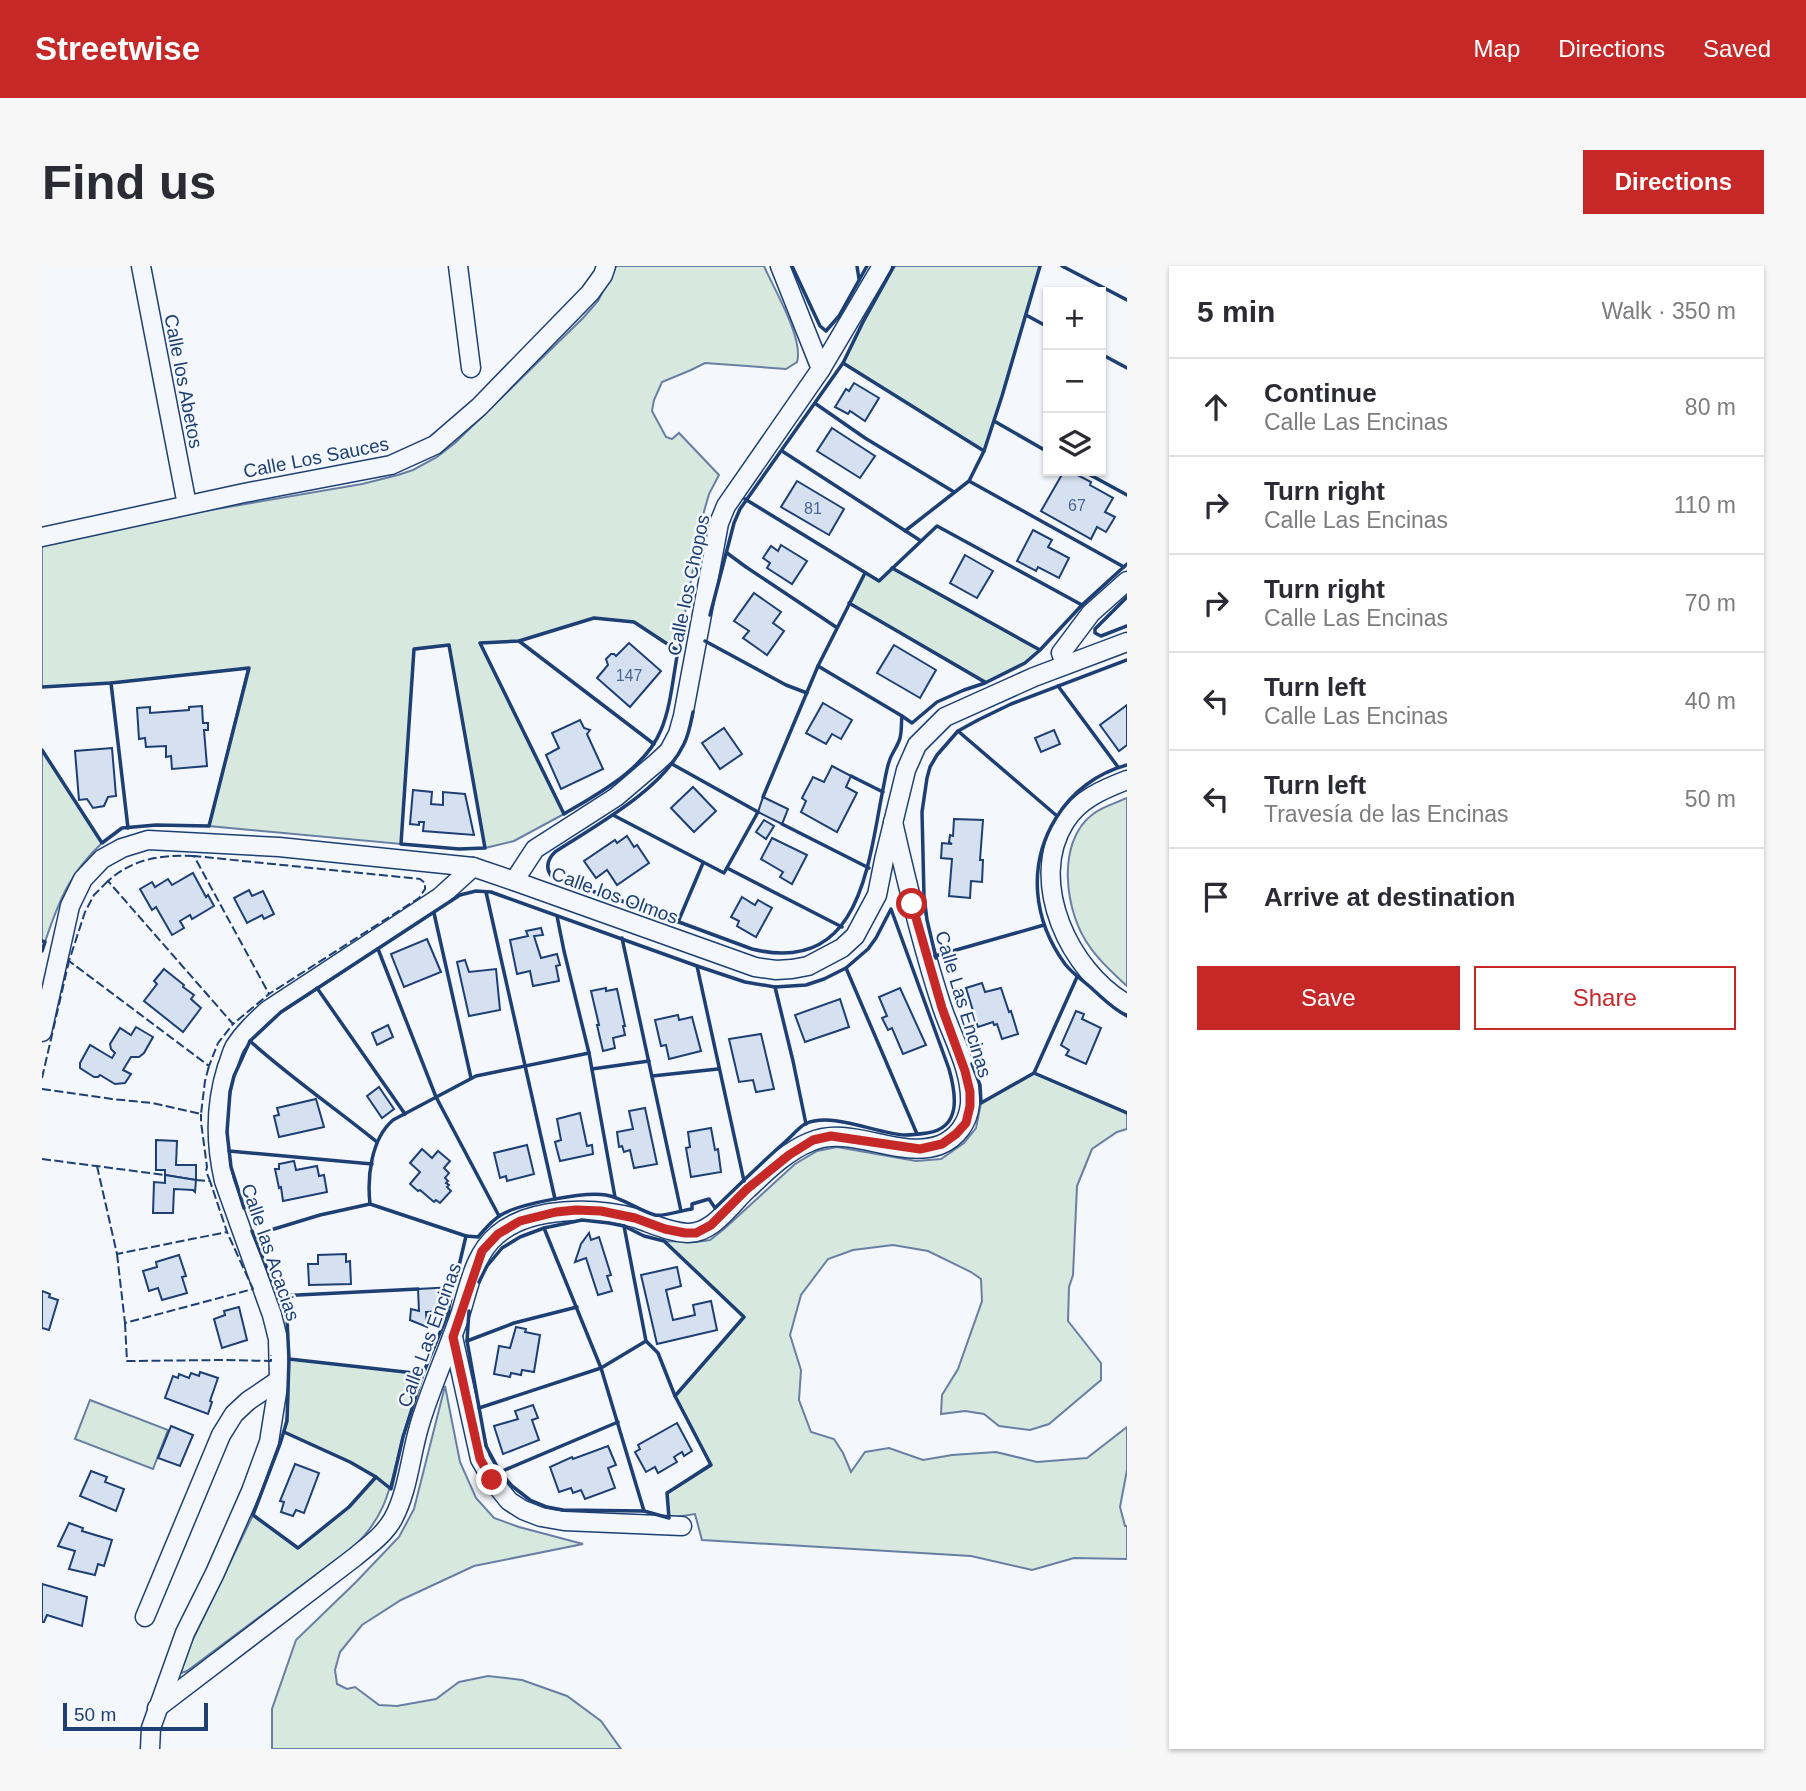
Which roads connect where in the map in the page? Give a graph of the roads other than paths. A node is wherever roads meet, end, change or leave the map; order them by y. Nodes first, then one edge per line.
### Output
1 (141, 266) edge
2 (458, 266) edge
3 (606, 266) edge
4 (780, 266) edge
5 (882, 266) edge
6 (471, 369) dead end
7 (821, 369) junction
8 (187, 505) junction
9 (42, 537) edge
10 (1127, 582) edge
11 (1127, 642) edge
12 (1065, 664) junction
13 (1127, 780) edge
14 (893, 822) junction
15 (473, 867) junction
16 (514, 881) junction
17 (1127, 1004) edge
18 (42, 1032) edge
19 (453, 1337) junction
20 (279, 1380) junction
21 (682, 1526) dead end
22 (145, 1617) dead end
23 (157, 1708) junction
24 (150, 1749) edge

1 - 8 street, Calle los Abetos
2 - 6 street
3 - 8 street, Calle Los Sauces
4 - 7 street
5 - 7 street, Calle los Chopos
7 - 16 street, Calle los Chopos
8 - 9 street, Calle Los Sauces
10 - 12 street
11 - 12 street, Calle los Olmos
12 - 14 street, Calle los Olmos
13 - 17 street
14 - 16 street, Calle los Olmos
14 - 19 street, Calle Las Encinas
15 - 16 street, Calle los Olmos
15 - 18 street, Calle los Olmos
15 - 20 street, Calle las Acacias
19 - 21 street
19 - 23 street, Calle Las Encinas
20 - 22 street
20 - 23 street, Calle las Acacias
23 - 24 street, Calle las Acacias

